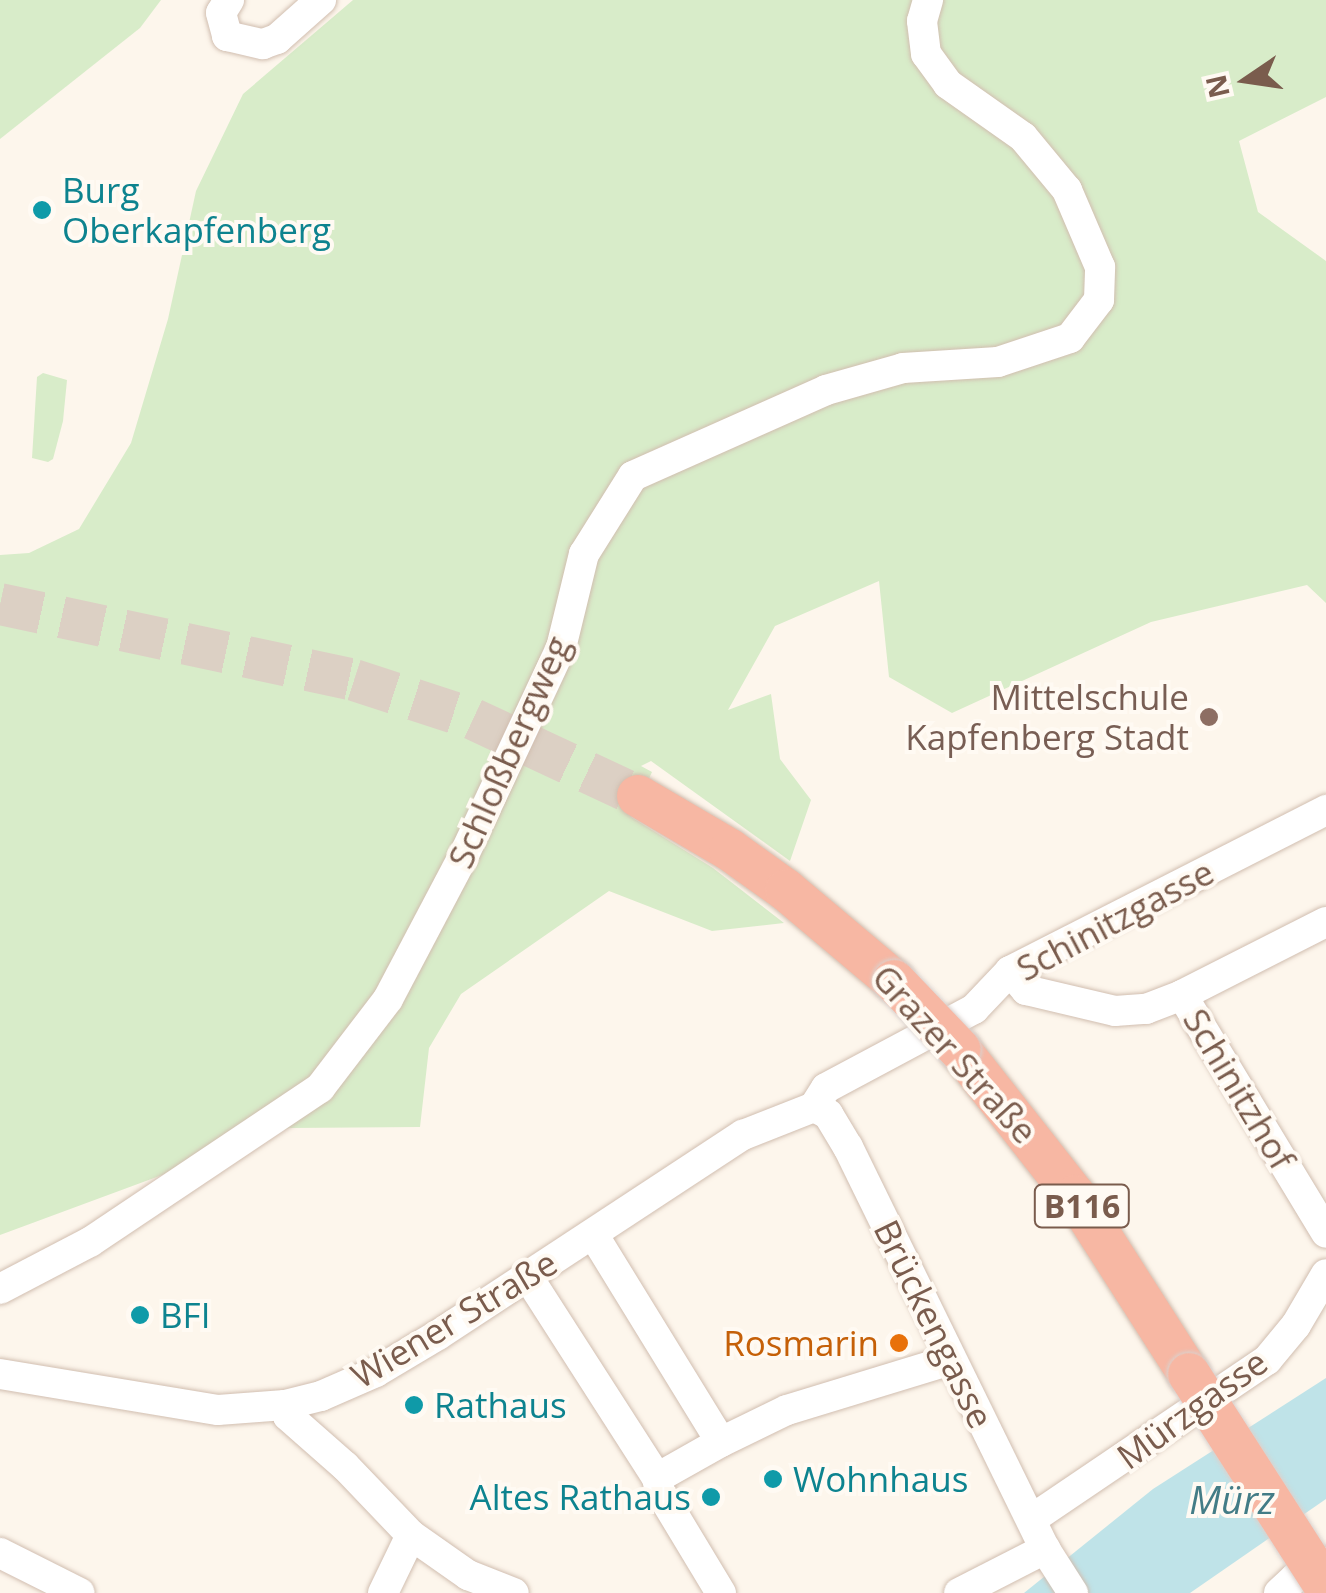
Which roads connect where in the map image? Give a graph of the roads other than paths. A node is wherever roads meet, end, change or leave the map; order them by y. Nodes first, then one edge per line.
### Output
1 (229, 0) edge
2 (321, 0) edge
3 (928, 0) edge
4 (638, 796) tunnel mouth
5 (1326, 810) edge
6 (1326, 922) edge
7 (1010, 972) junction
8 (1182, 995) junction
9 (814, 1107) junction
10 (1326, 1233) edge
11 (593, 1234) junction
12 (1326, 1274) edge
13 (528, 1276) junction
14 (0, 1289) edge
15 (951, 1360) junction
16 (0, 1374) edge
17 (285, 1405) junction
18 (724, 1440) junction
19 (658, 1485) junction
20 (1032, 1518) junction
21 (411, 1534) junction
22 (1044, 1549) junction
23 (0, 1553) edge
24 (1326, 1562) edge
25 (1326, 1587) edge
26 (80, 1593) edge
27 (383, 1593) edge
28 (514, 1593) edge
29 (722, 1593) edge
30 (958, 1593) edge
31 (1073, 1593) edge
32 (1279, 1593) edge

1 - 2 street
3 - 14 street, Schloßbergweg
4 - 25 highway, Grazer Straße / B116, bridge
5 - 7 street, Schinitzgasse
6 - 8 street, Schinitzhof
7 - 8 street, Schinitzhof
7 - 9 street, Schinitzgasse
8 - 10 street, Schinitzhof
9 - 11 street, Wiener Straße
9 - 15 street, Brückengasse
11 - 13 street, Wiener Straße
11 - 18 street
12 - 20 street, Mürzgasse
13 - 17 street, Wiener Straße
13 - 19 street
15 - 18 street
15 - 20 street, Brückengasse
16 - 17 street, Wiener Straße
17 - 21 street
18 - 19 street
19 - 29 street
20 - 22 street, Brückengasse
21 - 27 street
21 - 28 street
22 - 30 street
22 - 31 street
23 - 26 street
24 - 32 street

